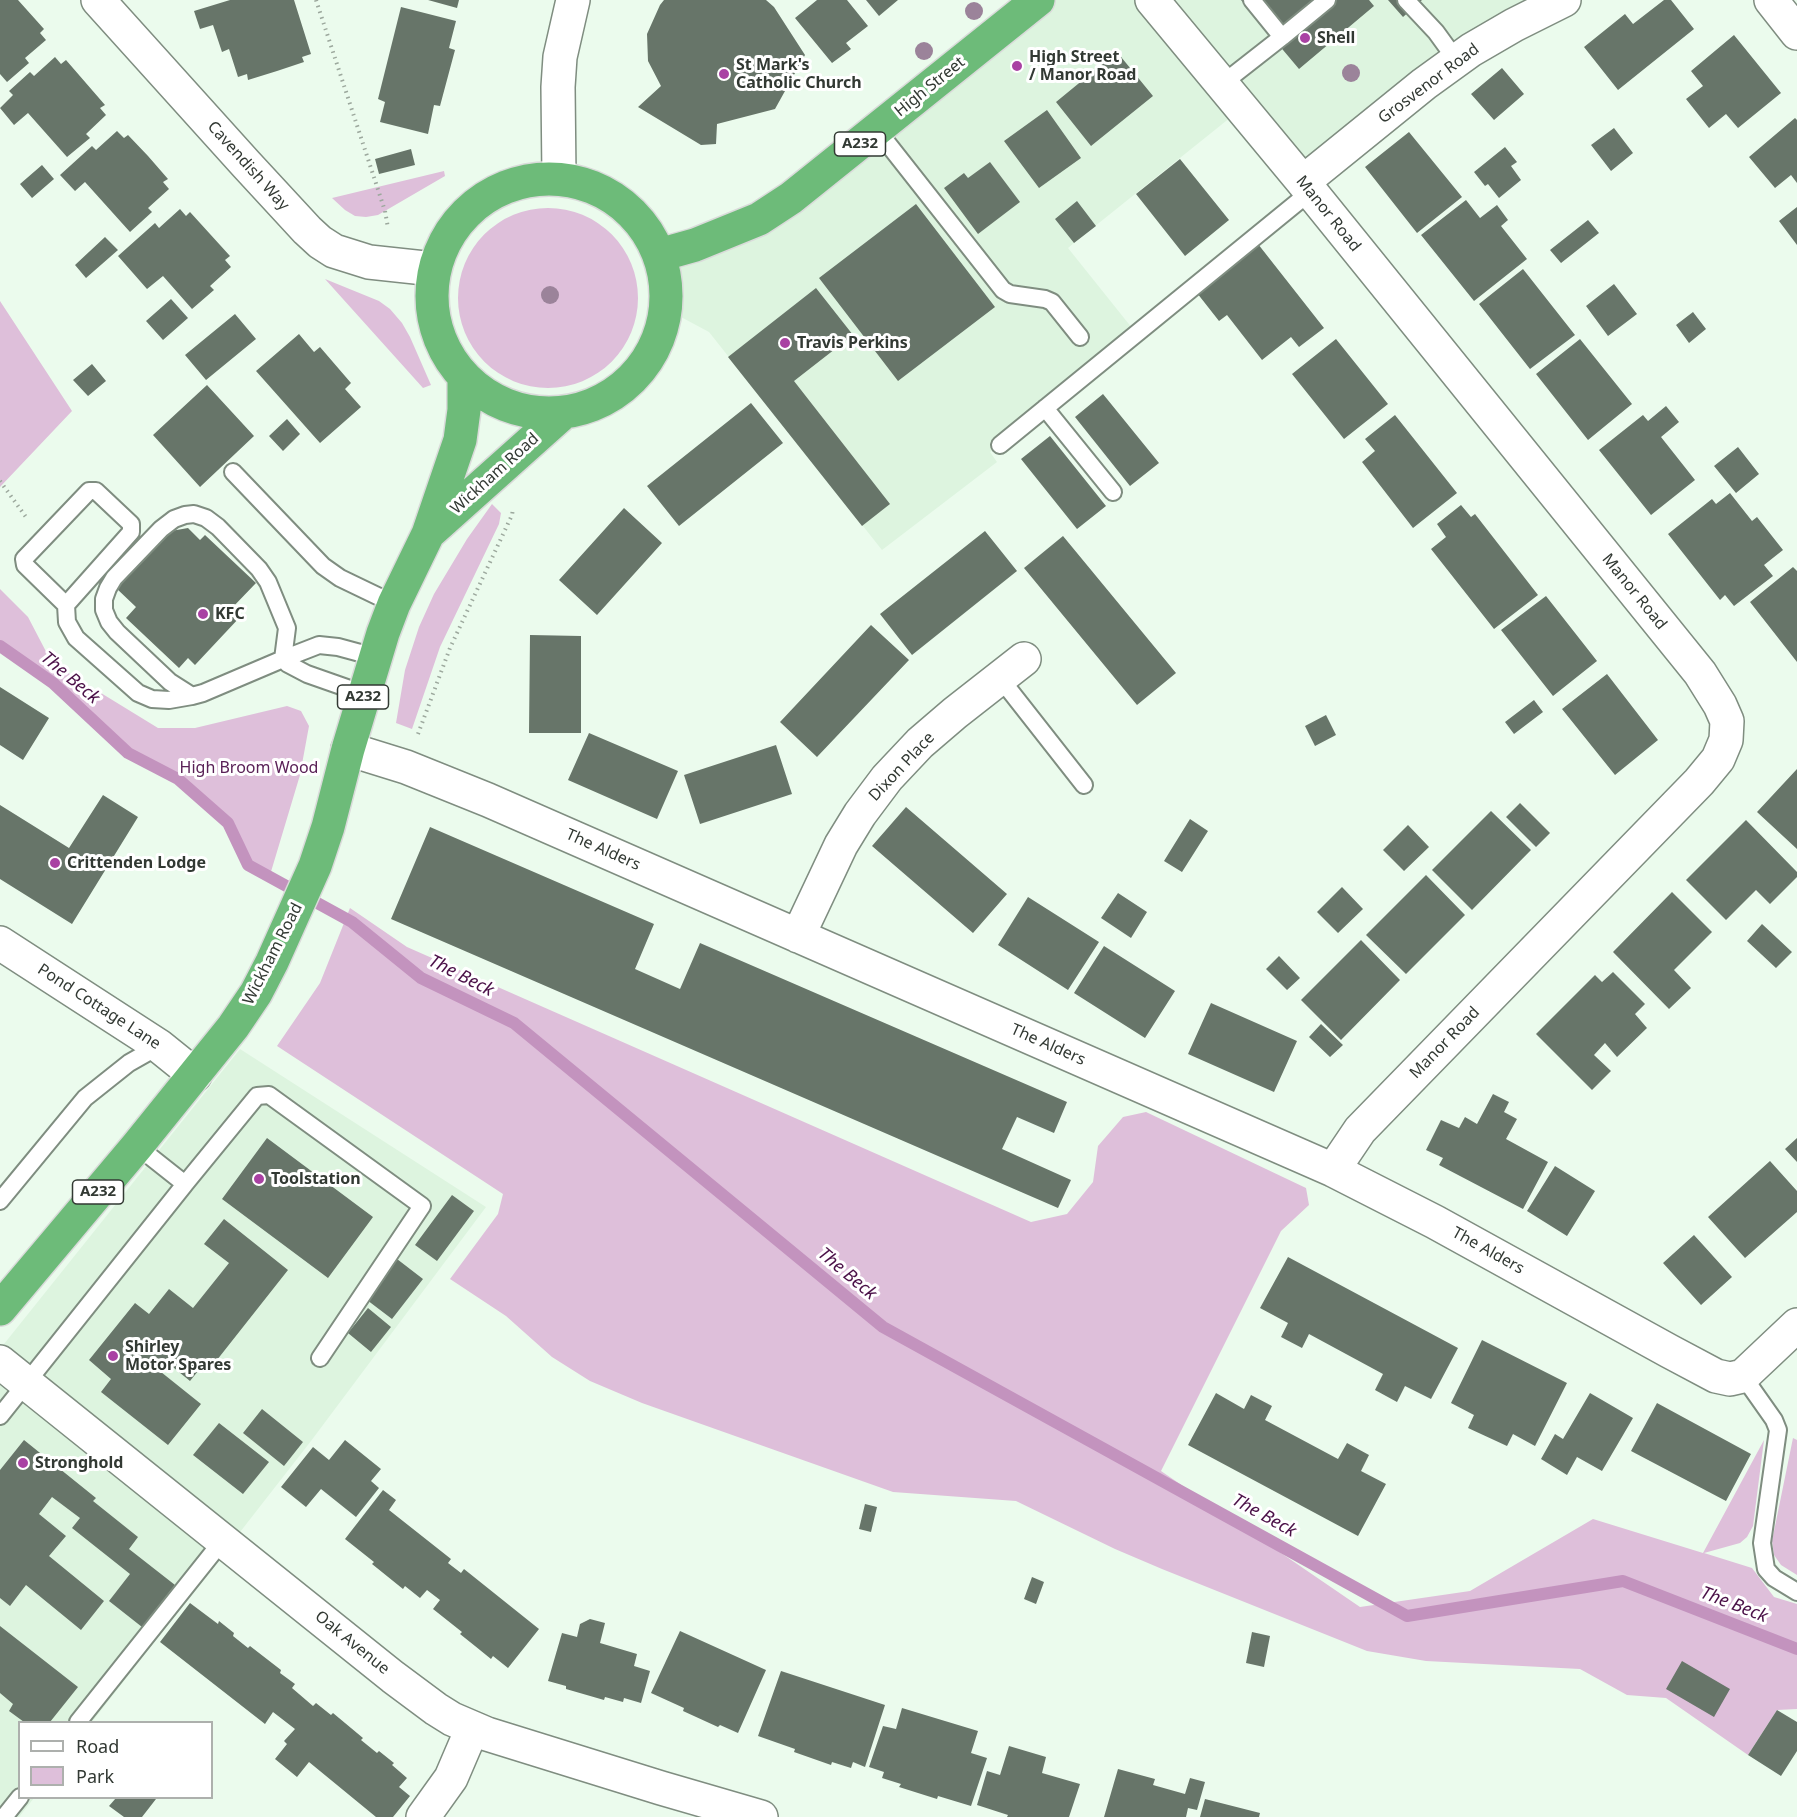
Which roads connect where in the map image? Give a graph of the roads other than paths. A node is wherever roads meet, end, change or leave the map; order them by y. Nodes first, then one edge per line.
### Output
1 (98, 0) edge
2 (573, 0) edge
3 (1038, 0) edge
4 (1152, 0) edge
5 (1327, 0) edge
6 (1406, 0) edge
7 (1564, 0) edge
8 (1771, 0) edge
9 (1256, 1) edge
10 (1797, 33) edge
11 (1282, 36) junction
12 (1457, 61) junction
13 (1222, 84) junction
14 (877, 130) junction
15 (559, 177) junction
16 (1307, 187) junction
17 (663, 254) junction
18 (434, 269) junction
19 (1080, 337) dead end
20 (464, 379) junction
21 (1045, 408) junction
22 (562, 414) junction
23 (1000, 445) dead end
24 (233, 472) dead end
25 (1113, 492) dead end
26 (428, 534) junction
27 (394, 604) junction
28 (66, 605) junction
29 (375, 657) junction
30 (283, 659) junction
31 (1012, 669) joint
32 (364, 694) junction
33 (192, 696) junction
34 (348, 749) junction
35 (1084, 785) dead end
36 (798, 936) junction
37 (0, 943) edge
38 (159, 1046) junction
39 (195, 1075) junction
40 (137, 1146) junction
41 (1333, 1170) junction
42 (185, 1184) junction
43 (0, 1201) edge
44 (0, 1309) edge
45 (1797, 1325) edge
46 (320, 1358) dead end
47 (0, 1362) edge
48 (1736, 1377) junction
49 (26, 1382) junction
50 (0, 1416) edge
51 (224, 1540) junction
52 (1797, 1592) edge
53 (79, 1721) edge
54 (472, 1729) junction
55 (18, 1799) edge
56 (4, 1817) edge
57 (423, 1817) edge
58 (761, 1817) edge

1 - 18 street, Cavendish Way
2 - 15 street
3 - 14 highway, High Street / A232
4 - 13 street, Manor Road
5 - 11 lane
6 - 12 lane
7 - 12 street, Grosvenor Road
8 - 10 street
9 - 11 lane
11 - 13 lane
12 - 16 street, Grosvenor Road
13 - 16 street, Manor Road
14 - 17 highway, High Street / A232
14 - 19 lane
15 - 17 highway
15 - 18 highway
16 - 21 lane
16 - 41 street, Manor Road
17 - 22 highway
18 - 20 highway
20 - 22 highway
20 - 26 highway, Wickham Road / A232
21 - 23 lane
21 - 25 lane
22 - 26 highway, Wickham Road / A232
24 - 27 lane
26 - 27 highway, Wickham Road / A232
27 - 29 highway, Wickham Road / A232
28 - 28 lane
28 - 33 lane
29 - 30 lane
29 - 32 highway, Wickham Road / A232
30 - 32 lane
30 - 33 lane
30 - 33 lane
31 - 35 lane
31 - 36 street, Dixon Place
32 - 34 highway, Wickham Road / A232
34 - 36 street, The Alders
34 - 39 highway, Wickham Road / A232
36 - 41 street, The Alders
37 - 38 street, Pond Cottage Lane
38 - 39 street, Pond Cottage Lane
38 - 43 lane
39 - 40 highway, Wickham Road / A232
40 - 42 lane
40 - 44 highway, Wickham Road / A232
41 - 48 street, The Alders
42 - 46 lane
42 - 49 lane
45 - 48 street
47 - 49 street, Oak Avenue
48 - 52 lane
49 - 50 lane
49 - 51 street, Oak Avenue
51 - 53 lane
51 - 54 street, Oak Avenue
54 - 57 street
54 - 58 street, Oak Avenue
55 - 56 lane

